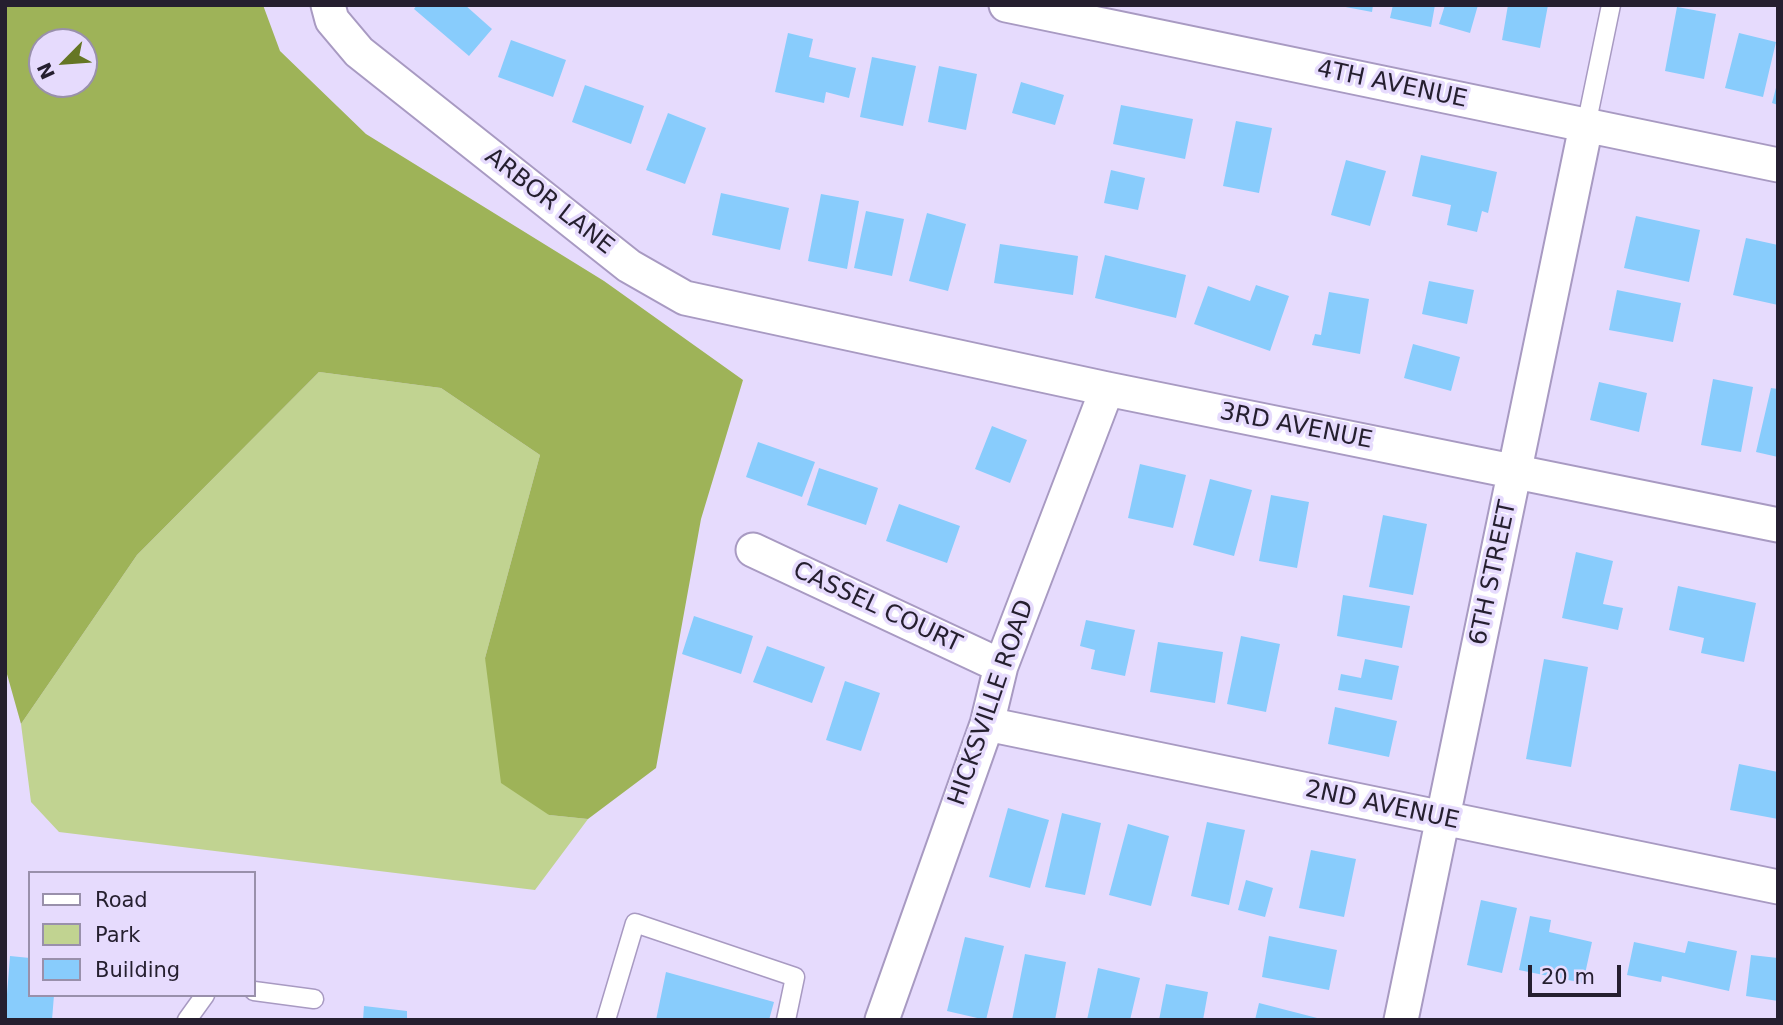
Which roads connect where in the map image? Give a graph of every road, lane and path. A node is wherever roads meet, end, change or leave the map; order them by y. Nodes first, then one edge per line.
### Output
1 (328, 5) edge
2 (1006, 5) edge
3 (1611, 5) edge
4 (1587, 126) junction
5 (1778, 165) edge
6 (816, 326) joint
7 (1107, 389) junction
8 (1515, 471) junction
9 (1778, 525) edge
10 (753, 550) dead end
11 (1001, 666) junction
12 (987, 724) junction
13 (1443, 818) junction
14 (1778, 887) edge
15 (256, 991) edge
16 (204, 997) edge
17 (314, 999) dead end
18 (187, 1020) edge
19 (606, 1020) edge
20 (786, 1020) edge
21 (882, 1020) edge
22 (1401, 1020) edge

1 - 6 street, ARBOR LANE
2 - 4 street, 4TH AVENUE
3 - 4 lane
4 - 5 street, 4TH AVENUE
4 - 8 street, 6TH STREET
6 - 7 street, 3RD AVENUE
7 - 8 street, 3RD AVENUE
7 - 11 street, HICKSVILLE ROAD
8 - 9 street, 3RD AVENUE
8 - 13 street, 6TH STREET
10 - 11 street, CASSEL COURT
11 - 12 street, HICKSVILLE ROAD
12 - 13 street, 2ND AVENUE
12 - 21 street, HICKSVILLE ROAD
13 - 14 street, 2ND AVENUE
13 - 22 street, 6TH STREET
15 - 17 lane
16 - 18 lane
19 - 20 lane

